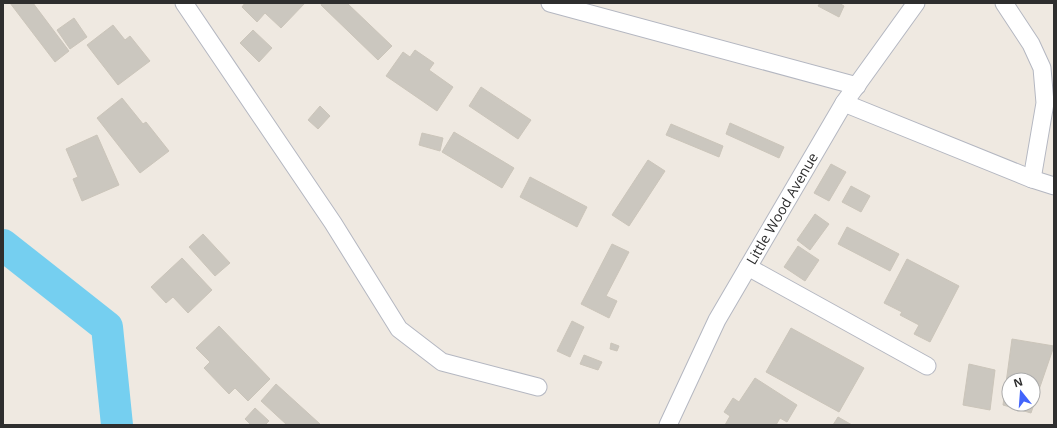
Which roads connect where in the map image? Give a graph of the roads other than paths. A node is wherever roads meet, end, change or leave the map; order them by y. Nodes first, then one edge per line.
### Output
1 (184, 3) edge
2 (550, 3) edge
3 (916, 3) edge
4 (1004, 3) edge
5 (857, 86) junction
6 (844, 103) junction
7 (1032, 179) junction
8 (1054, 186) edge
9 (748, 267) junction
10 (927, 366) dead end
11 (538, 387) dead end
12 (668, 425) edge

1 - 11 street
2 - 5 street
3 - 5 street, Little Wood Avenue
4 - 7 street
5 - 6 street, Little Wood Avenue
6 - 7 street
6 - 9 street, Little Wood Avenue
7 - 8 street
9 - 10 street
9 - 12 street, Little Wood Avenue

